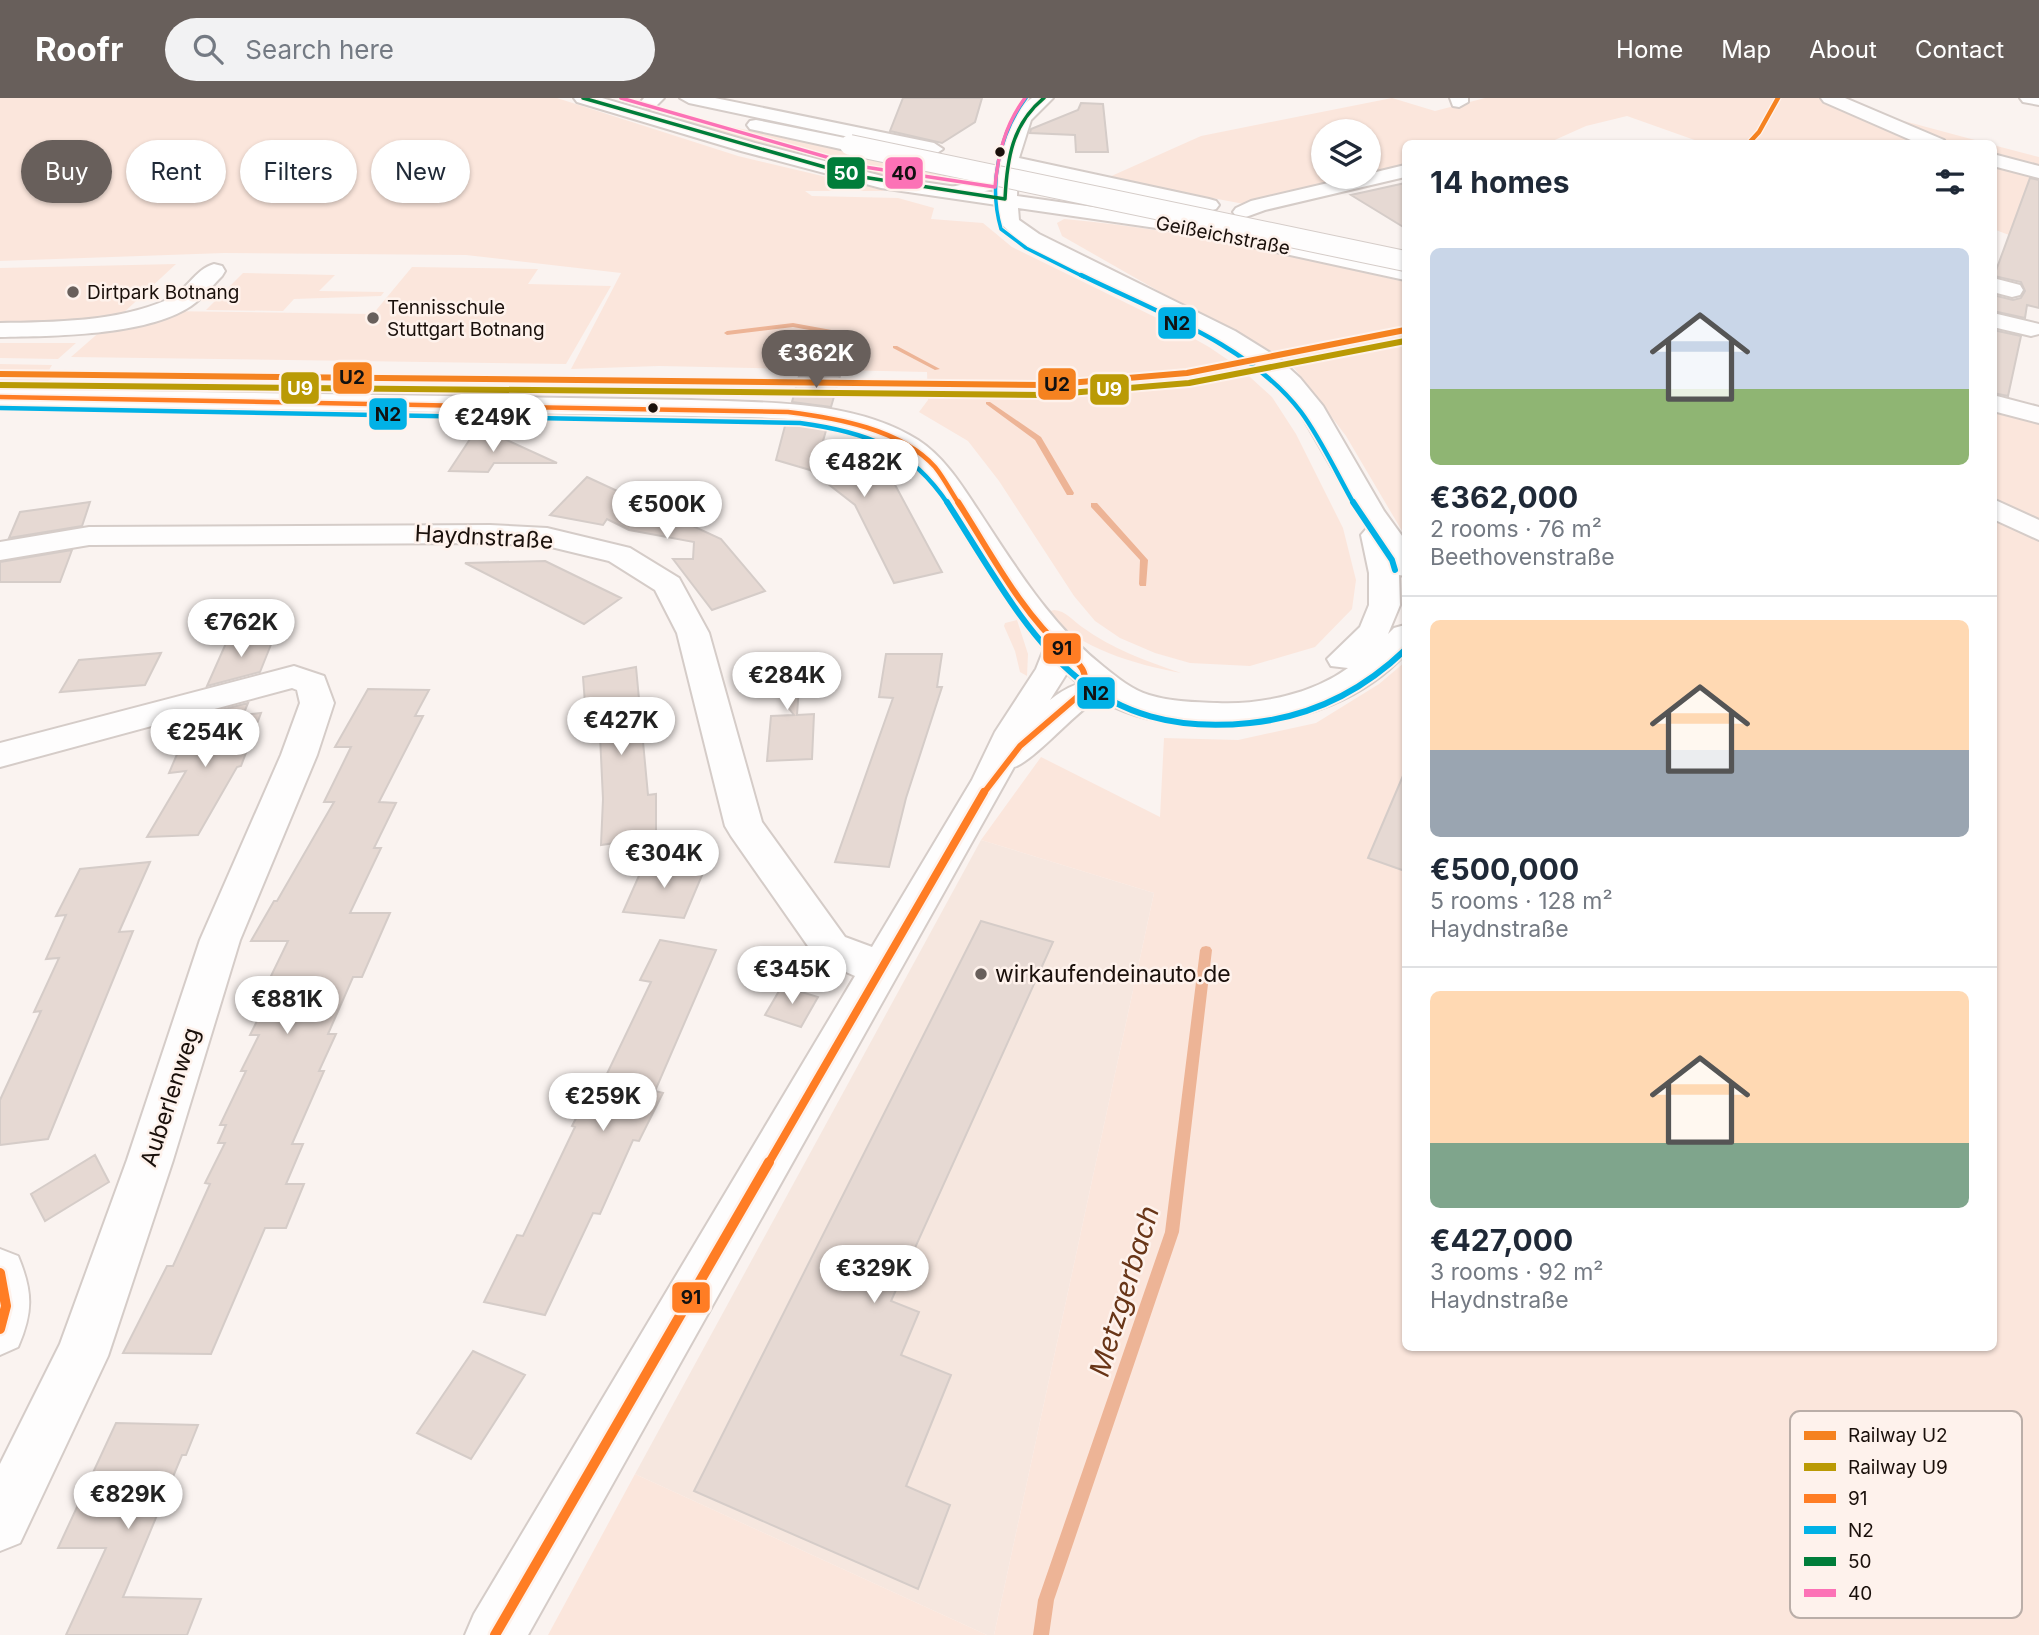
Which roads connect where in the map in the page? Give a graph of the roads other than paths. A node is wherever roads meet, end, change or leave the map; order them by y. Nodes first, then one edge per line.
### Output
1 (583, 98) edge
2 (620, 98) edge
3 (689, 98) edge
4 (1044, 98) edge
5 (1830, 98) edge
6 (2029, 98) edge
7 (2039, 100) edge
8 (652, 106) edge
9 (1928, 140) edge
10 (934, 149) dead end
11 (1997, 161) edge
12 (1402, 172) edge
13 (2039, 172) edge
14 (1007, 183) junction
15 (1129, 189) junction
16 (1039, 199) junction
17 (1243, 212) junction
18 (1402, 247) edge
19 (1068, 257) junction
20 (1402, 260) edge
21 (214, 271) dead end
22 (1402, 272) edge
23 (1997, 321) edge
24 (2031, 329) dead end
25 (0, 330) edge
26 (0, 397) edge
27 (1997, 404) edge
28 (2039, 415) edge
29 (1997, 510) edge
30 (1371, 513) junction
31 (2039, 531) edge
32 (0, 551) edge
33 (1402, 558) edge
34 (1402, 639) edge
35 (1086, 675) junction
36 (0, 755) edge
37 (990, 781) junction
38 (882, 969) junction
39 (0, 1273) edge
40 (0, 1329) edge
41 (0, 1524) edge
42 (495, 1635) edge

1 - 8 main road
2 - 8 main road
3 - 10 main road
4 - 14 main road
5 - 9 main road
6 - 7 main road
8 - 14 main road, Geißeichstraße
8 - 20 main road, Geißeichstraße, bridge
11 - 13 main road
12 - 17 main road, Geißeichstraße
14 - 15 main road, Geißeichstraße
14 - 16 main road, Geißeichstraße
14 - 19 main road
15 - 16 main road, Geißeichstraße
15 - 17 main road, Geißeichstraße
16 - 19 main road
16 - 22 main road, Geißeichstraße
17 - 18 main road, Geißeichstraße
19 - 30 main road
21 - 25 main road
23 - 24 main road
26 - 35 main road
27 - 28 main road
29 - 31 main road
30 - 33 main road
30 - 35 main road
32 - 38 main road, Haydnstraße
34 - 35 main road
35 - 37 main road
35 - 37 main road
36 - 41 main road, Auberlenweg
37 - 38 main road
38 - 42 main road
39 - 40 main road

